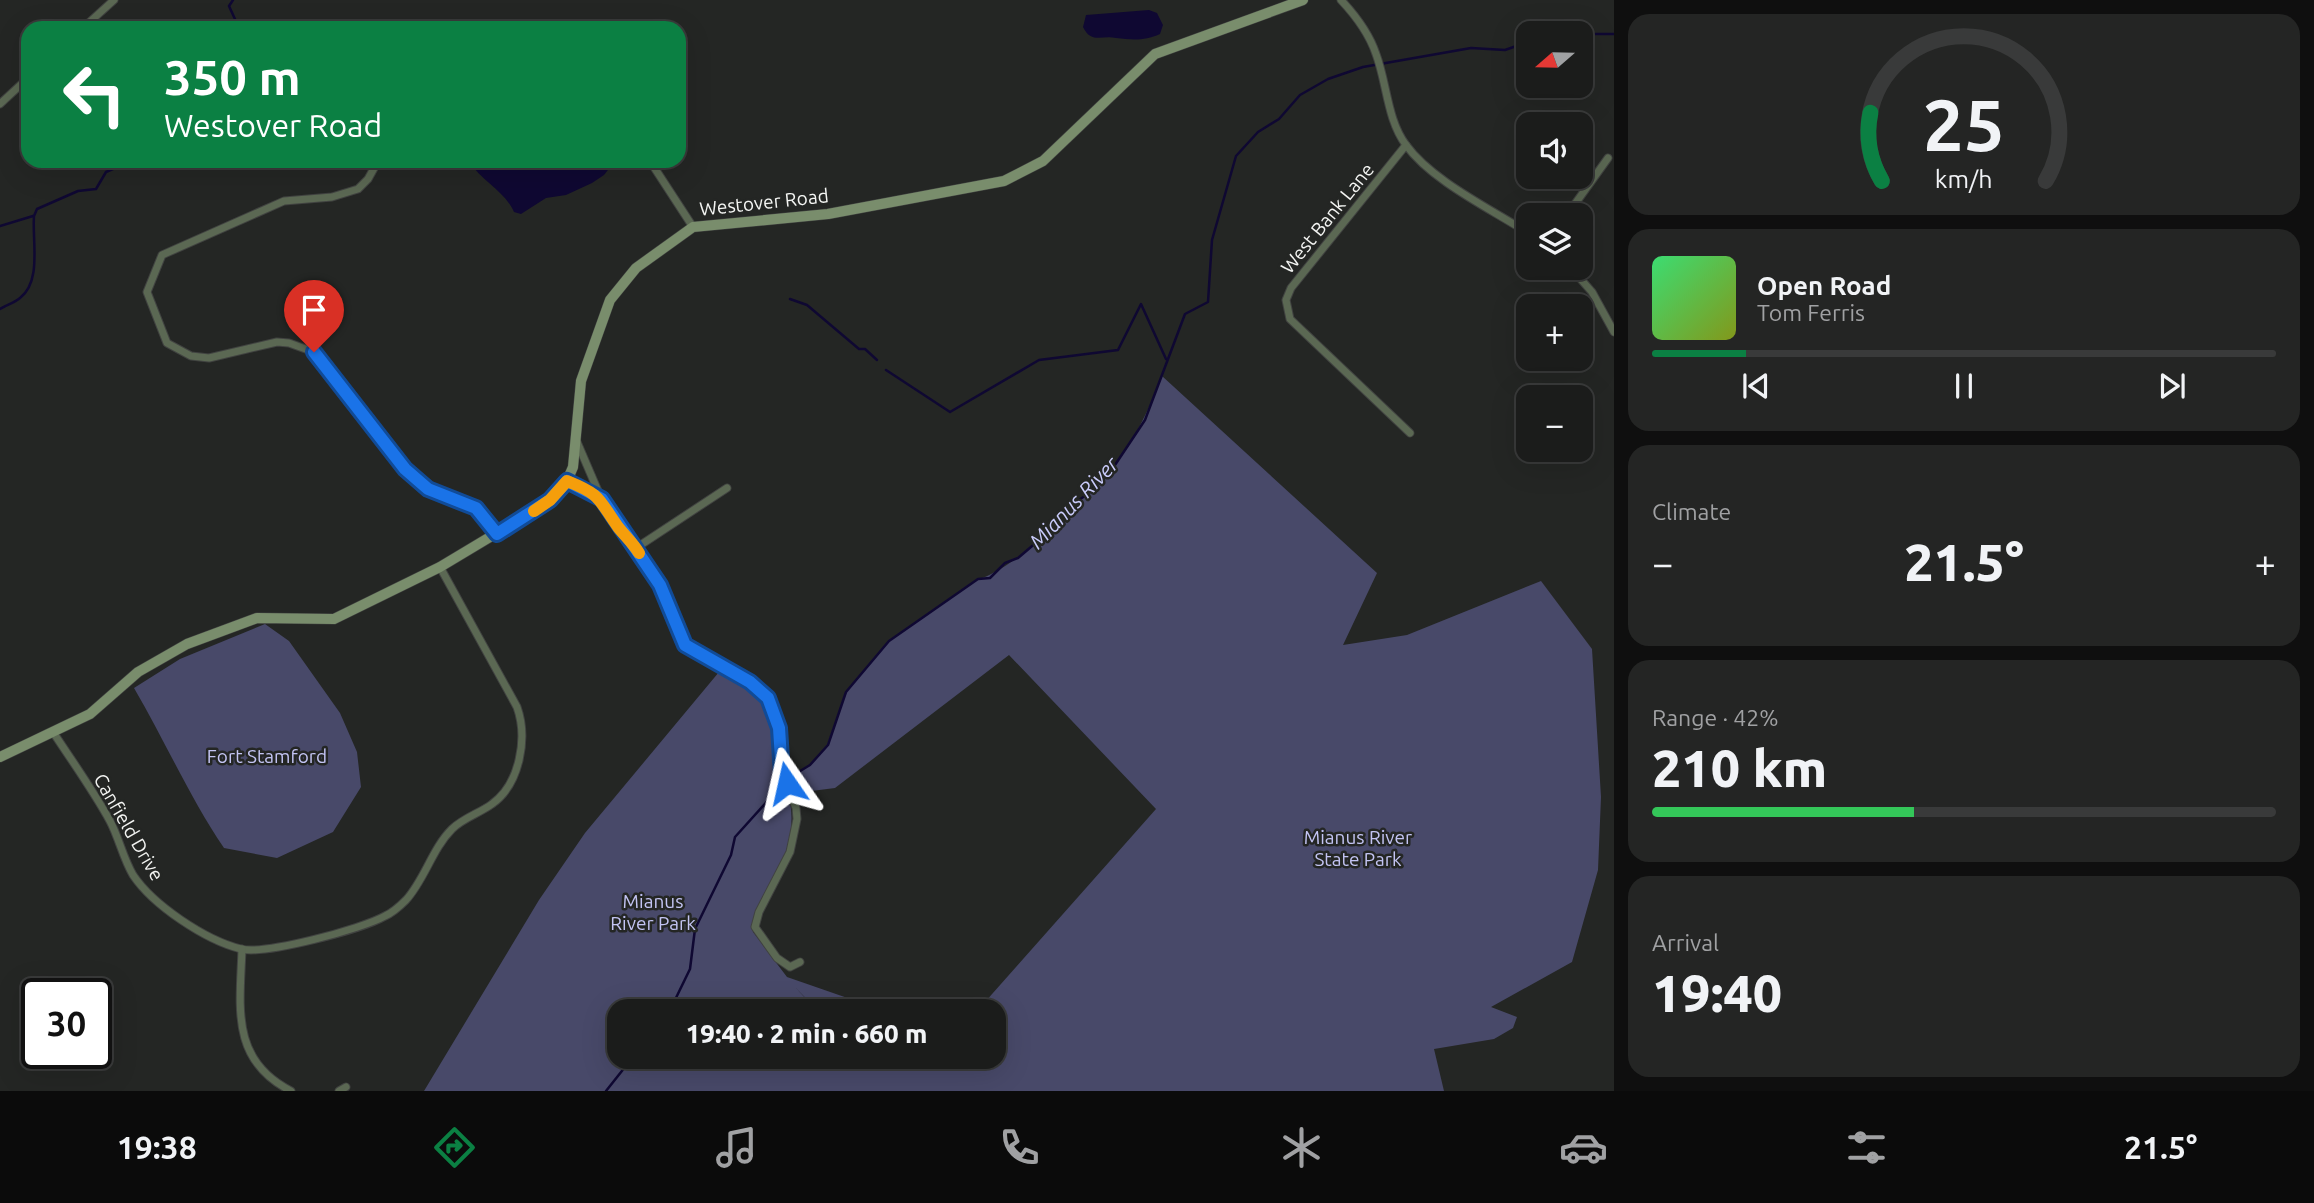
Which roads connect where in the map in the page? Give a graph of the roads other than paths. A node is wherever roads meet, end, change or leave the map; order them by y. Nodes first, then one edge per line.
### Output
1 (114, 0) edge
2 (1303, 0) edge
3 (1341, 0) edge
4 (91, 21) edge
5 (21, 84) edge
6 (0, 104) edge
7 (1406, 145) junction
8 (1608, 158) dead end
9 (374, 168) edge
10 (655, 168) edge
11 (1576, 203) edge
12 (1516, 225) edge
13 (693, 227) junction
14 (1582, 280) edge
15 (1614, 332) edge
16 (1410, 433) dead end
17 (577, 442) junction
18 (567, 481) junction
19 (727, 488) dead end
20 (602, 499) junction
21 (497, 534) junction
22 (636, 548) junction
23 (440, 567) junction
24 (53, 732) junction
25 (0, 757) edge
26 (242, 950) junction
27 (800, 962) dead end
28 (291, 1091) edge

1 - 4 street
2 - 13 street, Westover Road
3 - 7 street
5 - 6 street
7 - 12 street
7 - 16 street, West Bank Lane
8 - 11 street
9 - 21 street
10 - 13 street
13 - 17 street, Westover Road
14 - 15 street
17 - 18 street, Westover Road
17 - 20 street
18 - 20 street
18 - 21 street
19 - 22 street
20 - 22 street
21 - 23 street
22 - 27 street
23 - 24 street
23 - 26 street
24 - 25 street
24 - 26 street, Canfield Drive
26 - 28 street

